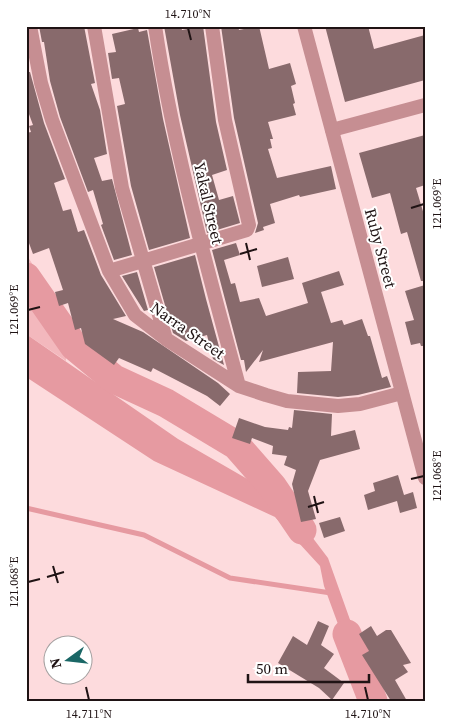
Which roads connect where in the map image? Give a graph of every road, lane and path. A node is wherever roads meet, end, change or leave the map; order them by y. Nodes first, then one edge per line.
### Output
1 (30, 26) edge
2 (94, 26) edge
3 (154, 26) edge
4 (212, 26) edge
5 (304, 26) edge
6 (425, 105) edge
7 (332, 130) junction
8 (200, 244) junction
9 (143, 261) junction
10 (109, 271) junction
11 (166, 339) junction
12 (239, 386) junction
13 (402, 393) junction
14 (425, 478) edge

1 - 10 street, Narra Street
2 - 9 street
3 - 8 street, Yakal Street
4 - 8 street
5 - 7 street, Ruby Street
6 - 7 street
7 - 13 street, Ruby Street
8 - 9 street
8 - 12 street, Yakal Street
9 - 10 street
9 - 11 street
10 - 11 street, Narra Street
11 - 12 street, Narra Street
12 - 13 street, Narra Street
13 - 14 street, Ruby Street

